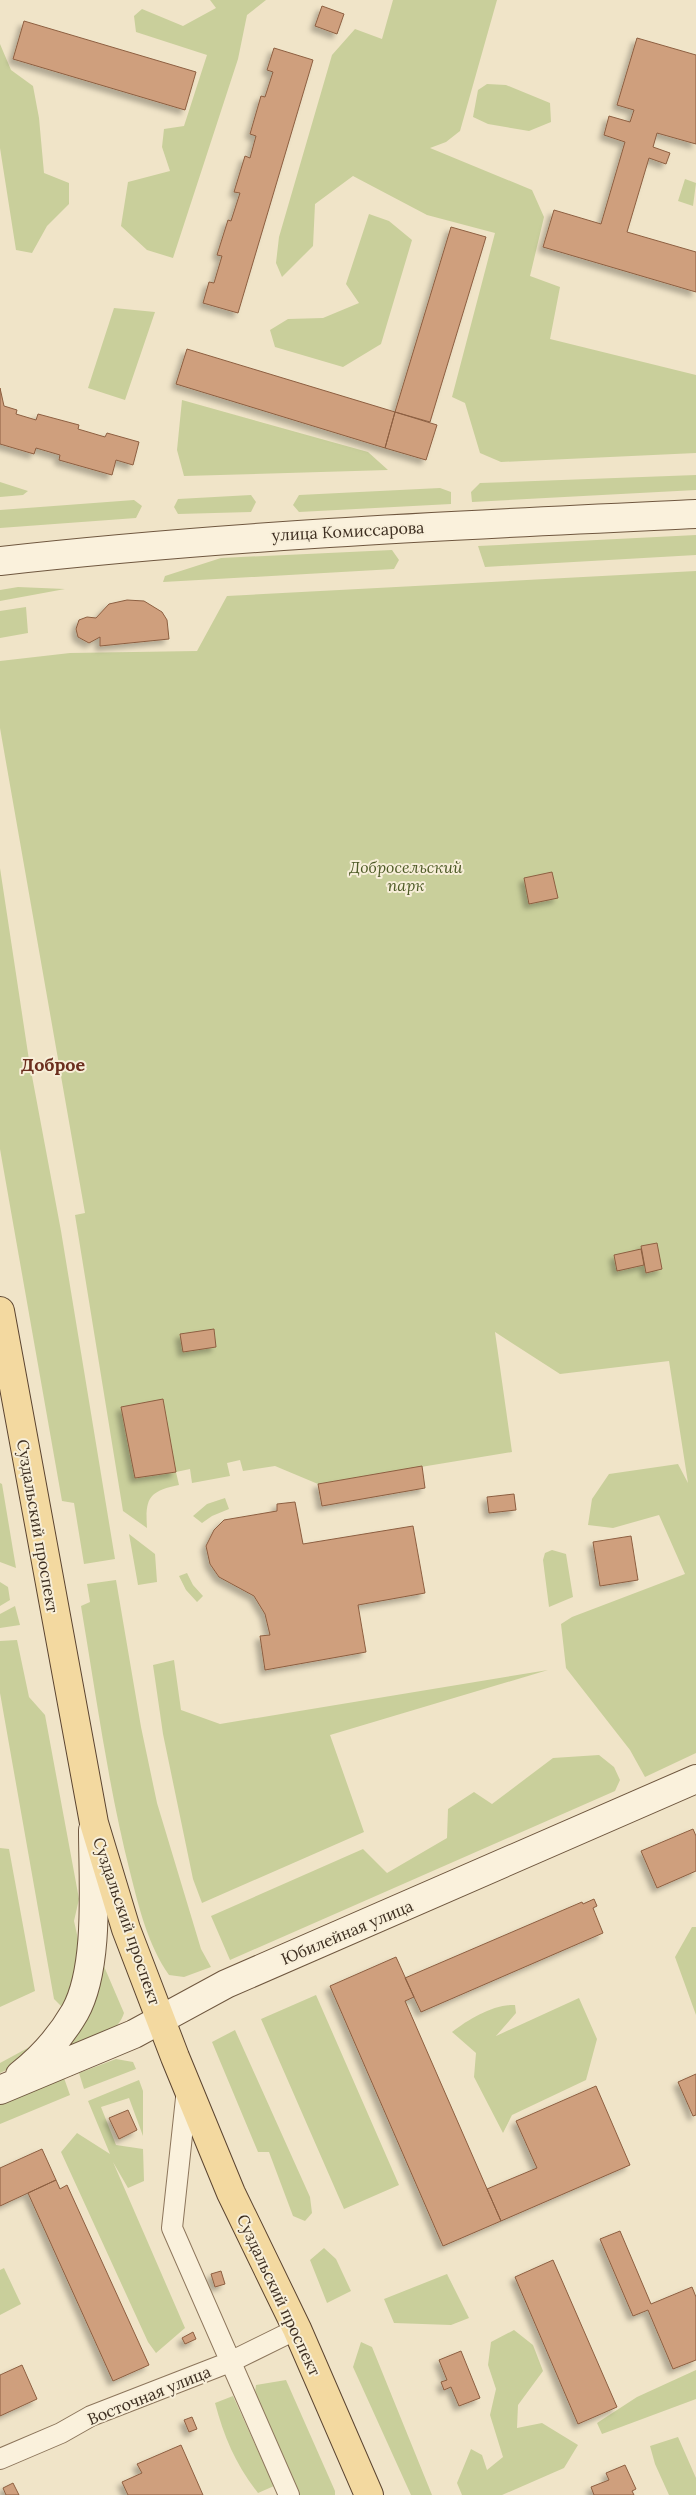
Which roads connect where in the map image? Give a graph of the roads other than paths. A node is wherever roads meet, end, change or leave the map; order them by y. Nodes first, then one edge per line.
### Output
1 (696, 514) edge
2 (0, 561) edge
3 (0, 1311) edge
4 (6, 1384) edge
5 (696, 1779) edge
6 (94, 1823) junction
7 (161, 2020) junction
8 (187, 2087) junction
9 (1, 2090) edge
10 (297, 2329) junction
11 (230, 2362) junction
12 (0, 2459) edge
13 (289, 2495) edge
14 (368, 2495) edge

1 - 2 main road, улица Комиссарова
3 - 4 main road, Суздальский проспект
4 - 6 main road, Суздальский проспект
5 - 7 main road, Юбилейная улица
6 - 7 main road, Суздальский проспект
6 - 9 main road
7 - 8 main road, Суздальский проспект
7 - 9 main road, Юбилейная улица
8 - 10 main road, Суздальский проспект
8 - 11 street
10 - 11 street, Восточная улица
10 - 14 main road, Суздальский проспект
11 - 12 street, Восточная улица
11 - 13 street

